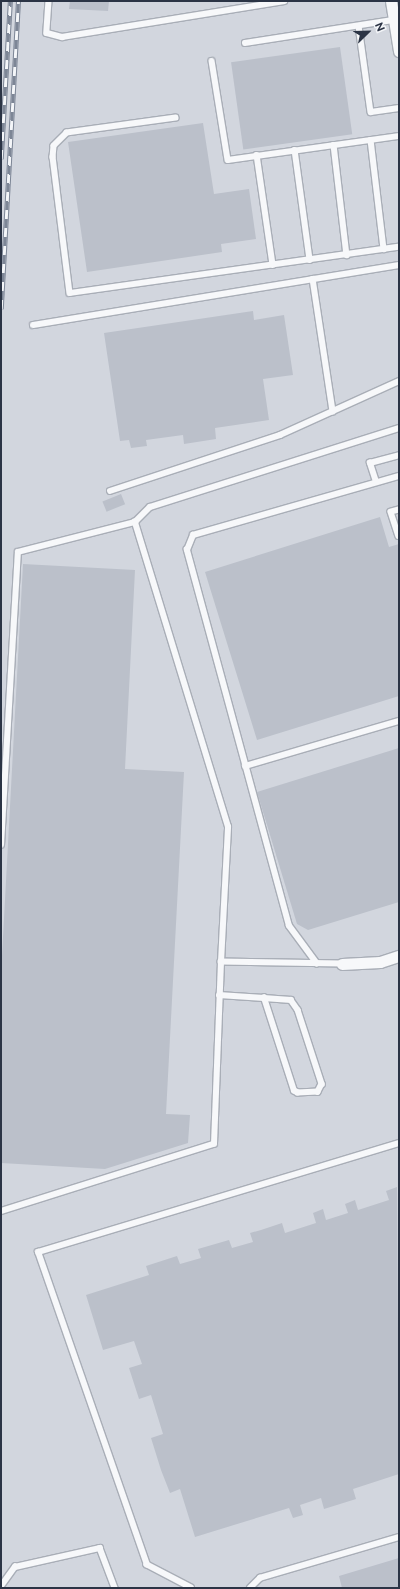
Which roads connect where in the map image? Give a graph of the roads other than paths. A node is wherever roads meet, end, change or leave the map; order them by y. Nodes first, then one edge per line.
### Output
1 (49, 1) edge
2 (284, 1) edge
3 (391, 1) edge
4 (394, 20) junction
5 (359, 26) junction
6 (245, 43) dead end
7 (399, 51) edge
8 (212, 61) dead end
9 (399, 108) edge
10 (176, 118) dead end
11 (399, 136) edge
12 (370, 140) junction
13 (334, 145) junction
14 (294, 150) junction
15 (257, 156) junction
16 (399, 247) edge
17 (384, 250) junction
18 (347, 255) junction
19 (310, 260) junction
20 (274, 265) junction
21 (399, 266) edge
22 (313, 279) junction
23 (33, 325) dead end
24 (399, 381) edge
25 (333, 411) junction
26 (399, 428) edge
27 (399, 455) edge
28 (399, 476) edge
29 (376, 482) junction
30 (110, 490) dead end
31 (399, 510) edge
32 (135, 522) junction
33 (399, 536) edge
34 (399, 720) edge
35 (246, 766) junction
36 (1, 845) edge
37 (399, 956) edge
38 (221, 962) junction
39 (317, 964) junction
40 (342, 964) joint
41 (219, 995) junction
42 (264, 998) junction
43 (399, 1143) edge
44 (1, 1211) edge
45 (399, 1537) edge
46 (1, 1586) edge
47 (115, 1588) edge
48 (191, 1588) edge
49 (250, 1588) edge

1 - 2 lane
3 - 4 street
4 - 5 lane
4 - 7 street
5 - 6 lane
5 - 9 lane
8 - 15 lane
10 - 20 lane
11 - 12 lane
12 - 13 lane
12 - 17 lane
13 - 14 lane
13 - 18 lane
14 - 15 lane
14 - 19 lane
15 - 20 lane
16 - 17 lane
17 - 18 lane
18 - 19 lane
19 - 20 lane
21 - 22 lane
22 - 23 lane
22 - 25 lane
24 - 25 lane
25 - 30 lane
26 - 32 lane
27 - 29 lane
28 - 29 lane
29 - 35 lane
31 - 33 lane
32 - 36 lane
32 - 38 lane
34 - 35 lane
35 - 39 lane
37 - 40 street
38 - 39 lane
38 - 41 lane
39 - 40 lane
41 - 42 lane
41 - 44 lane
42 - 42 lane
43 - 48 lane
45 - 49 lane
46 - 47 lane

